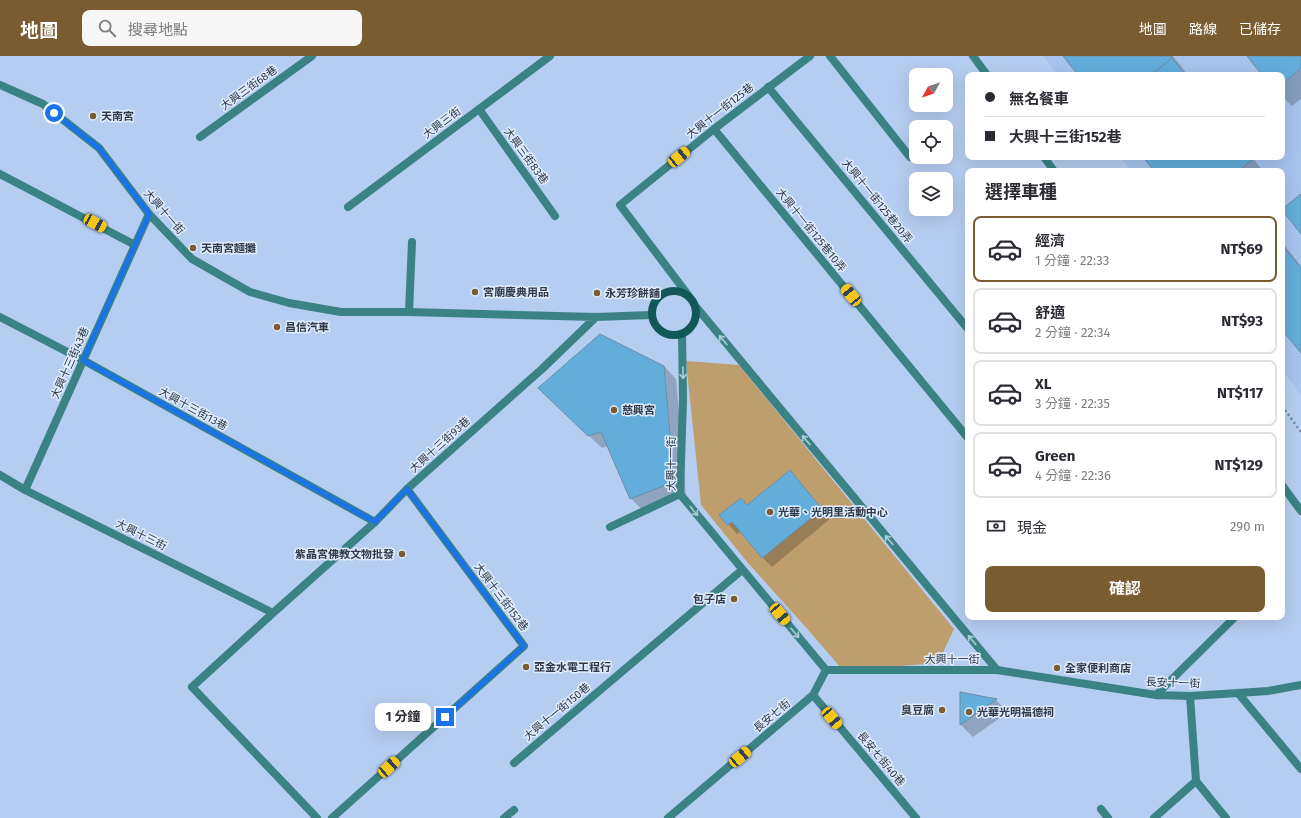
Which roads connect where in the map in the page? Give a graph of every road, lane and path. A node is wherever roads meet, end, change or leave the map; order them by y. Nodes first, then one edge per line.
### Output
1 (312, 56) edge
2 (550, 56) edge
3 (810, 56) edge
4 (830, 56) edge
5 (974, 56) edge
6 (985, 72) edge
7 (0, 85) edge
8 (768, 87) junction
9 (479, 109) junction
10 (714, 128) junction
11 (200, 137) dead end
12 (909, 156) edge
13 (0, 174) edge
14 (348, 207) dead end
15 (149, 214) junction
16 (555, 216) dead end
17 (412, 242) dead end
18 (135, 245) junction
19 (688, 295) junction
20 (697, 308) junction
21 (409, 312) junction
22 (652, 315) junction
23 (0, 317) edge
24 (596, 317) junction
25 (965, 325) edge
26 (682, 334) junction
27 (83, 360) junction
28 (1285, 410) edge
29 (1301, 432) edge
30 (965, 434) edge
31 (0, 475) edge
32 (407, 489) junction
33 (25, 490) junction
34 (1285, 490) edge
35 (680, 494) junction
36 (1301, 511) edge
37 (375, 522) junction
38 (610, 527) dead end
39 (742, 570) junction
40 (273, 613) junction
41 (1232, 620) edge
42 (826, 670) junction
43 (997, 670) junction
44 (1301, 685) edge
45 (1238, 693) junction
46 (813, 695) junction
47 (1156, 695) junction
48 (1190, 696) junction
49 (514, 763) dead end
50 (1301, 769) edge
51 (1196, 781) junction
52 (1101, 809) dead end
53 (514, 810) dead end
54 (317, 818) edge
55 (332, 818) edge
56 (504, 818) edge
57 (668, 818) edge
58 (916, 818) edge
59 (1108, 818) edge
60 (1154, 818) edge
61 (1226, 818) edge

1 - 11 street, 大興三街68巷
2 - 9 street, 大興三街
3 - 8 street, 大興十一街125巷
4 - 12 street
5 - 6 street
7 - 15 street, 大興十一街
8 - 10 street, 大興十一街125巷
8 - 25 street, 大興十一街125巷20弄
9 - 14 street, 大興三街
9 - 16 street, 大興三街83巷
10 - 19 street, 大興十一街125巷
10 - 30 street, 大興十一街125巷10弄
13 - 18 street
15 - 18 street, 大興十三街43巷
15 - 21 street, 大興十一街
17 - 21 street
18 - 27 street, 大興十三街43巷
19 - 20 street
19 - 22 street
20 - 26 street
43 -> 20 street, 大興十一街
21 - 24 street, 大興十一街
22 - 24 street, 大興十一街
22 - 26 street
23 - 27 street, 大興十三街13巷
24 - 32 street, 大興十三街93巷
26 -> 35 street, 大興十一街
27 - 33 street, 大興十三街43巷
27 - 37 street, 大興十三街13巷
28 - 29 path
31 - 33 street, 大興十三街
32 - 37 street, 大興十三街93巷
32 - 55 street, 大興十三街152巷
33 - 40 street, 大興十三街
34 - 36 street
35 - 38 street
35 -> 39 street, 大興十一街
37 - 40 street, 大興十三街93巷
39 -> 42 street, 大興十一街
39 - 49 street, 大興十一街150巷
40 - 54 street, 大興十三街93巷
41 - 47 street
42 - 43 street, 大興十一街
42 - 46 street, 長安七街
43 - 47 street, 長安十一街
44 - 45 street, 長安十一街
45 - 48 street, 長安十一街
45 - 50 street
46 - 57 street, 長安七街
46 - 58 street, 長安七街40巷
47 - 48 street, 長安十一街
48 - 51 street
51 - 60 street
51 - 61 street
52 - 59 street
53 - 56 street

